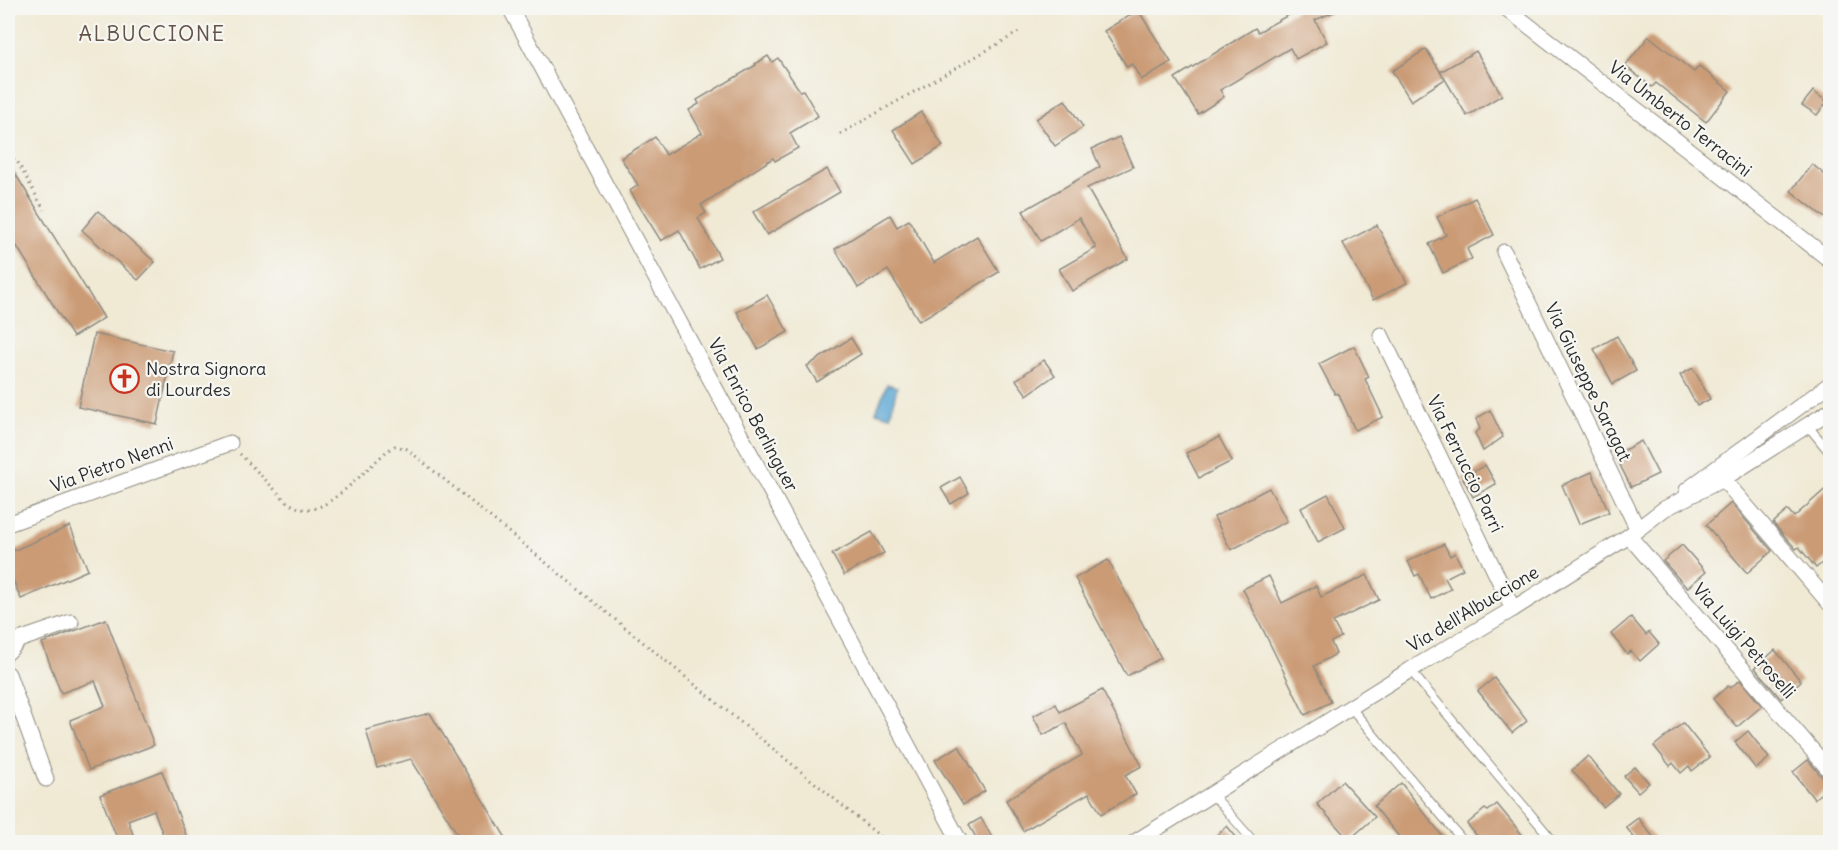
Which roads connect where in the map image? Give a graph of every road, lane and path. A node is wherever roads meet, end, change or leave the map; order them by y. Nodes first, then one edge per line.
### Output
1 (510, 8) edge
2 (1506, 8) edge
3 (1019, 32) dead end
4 (840, 134) dead end
5 (8, 156) edge
6 (45, 210) dead end
7 (1504, 252) dead end
8 (1830, 260) edge
9 (1382, 335) dead end
10 (1830, 384) edge
11 (1830, 411) edge
12 (1808, 426) junction
13 (230, 442) joint
14 (1830, 453) edge
15 (1723, 479) junction
16 (1664, 509) junction
17 (8, 524) edge
18 (1633, 533) junction
19 (1830, 604) edge
20 (1513, 609) junction
21 (72, 622) dead end
22 (8, 652) edge
23 (1410, 670) junction
24 (8, 674) edge
25 (13, 708) edge
26 (1351, 708) junction
27 (1830, 771) edge
28 (46, 779) dead end
29 (1213, 795) junction
30 (1155, 838) edge
31 (887, 843) edge
32 (960, 843) edge
33 (1135, 843) edge
34 (1254, 843) edge
35 (1464, 843) edge
36 (1554, 843) edge

1 - 32 street, Via Enrico Berlinguer
2 - 8 street, Via Umberto Terracini
3 - 4 path
5 - 6 path
7 - 18 street, Via Giuseppe Saragat
9 - 20 street, Via Ferruccio Parri
10 - 16 street
11 - 12 street, Via dell'Albuccione
12 - 14 lane
12 - 15 street, Via dell'Albuccione
13 - 17 street, Via Pietro Nenni
13 - 31 path
15 - 16 street, Via dell'Albuccione
15 - 19 street
16 - 18 street, Via dell'Albuccione
18 - 20 street, Via dell'Albuccione
18 - 27 street, Via Luigi Petroselli
20 - 23 street, Via dell'Albuccione
21 - 22 street
23 - 26 street, Via dell'Albuccione
23 - 36 lane
24 - 25 street
25 - 28 street
26 - 29 street, Via dell'Albuccione
26 - 35 lane
29 - 30 street, Via dell'Albuccione
29 - 34 lane
30 - 33 street, Via dell'Albuccione

